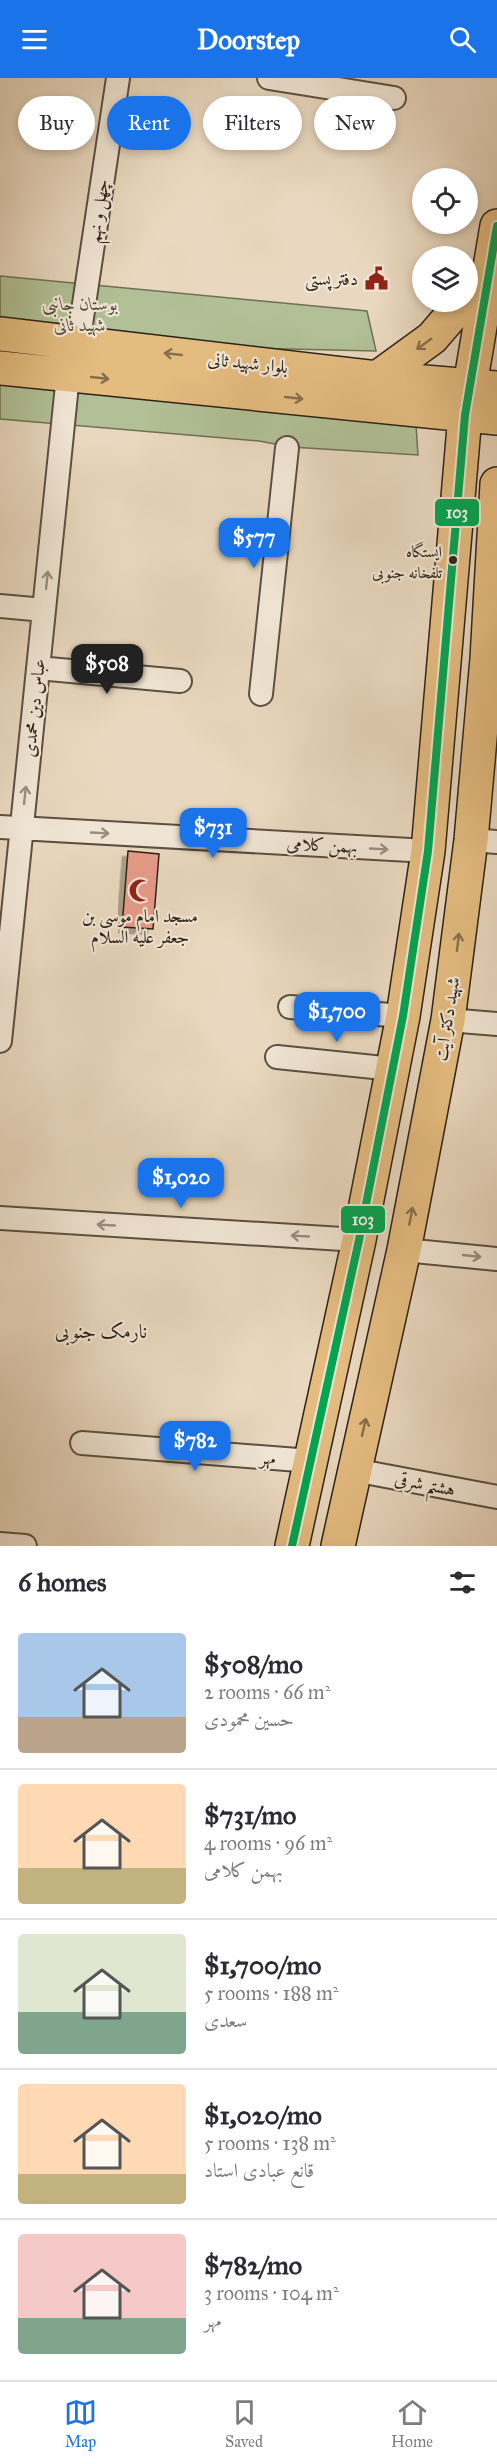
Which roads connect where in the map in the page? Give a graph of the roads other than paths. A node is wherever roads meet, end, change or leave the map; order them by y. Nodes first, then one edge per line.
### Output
1 (117, 78) edge
2 (269, 78) edge
3 (382, 96) edge
4 (497, 226) edge
5 (490, 269) junction
6 (478, 283) edge
7 (454, 312) edge
8 (0, 334) edge
9 (78, 344) junction
10 (0, 368) edge
11 (68, 375) junction
12 (377, 378) junction
13 (477, 396) edge
14 (497, 418) edge
15 (287, 448) dead end
16 (497, 484) edge
17 (0, 606) edge
18 (44, 610) junction
19 (492, 659) edge
20 (38, 668) junction
21 (180, 681) dead end
22 (261, 694) dead end
23 (11, 828) edge
24 (484, 841) edge
25 (428, 851) junction
26 (3, 983) edge
27 (290, 1007) dead end
28 (403, 1016) junction
29 (448, 1020) junction
30 (497, 1024) edge
31 (0, 1041) edge
32 (277, 1057) dead end
33 (393, 1069) junction
34 (0, 1218) edge
35 (359, 1240) junction
36 (404, 1250) junction
37 (497, 1259) edge
38 (82, 1443) dead end
39 (310, 1461) junction
40 (354, 1470) junction
41 (497, 1497) edge
42 (0, 1544) edge
43 (25, 1546) edge
44 (292, 1546) edge
45 (338, 1546) edge

1 - 9 street, چهل و نهم
2 - 3 street
4 - 5 main road
5 - 6 main road
5 - 13 main road
7 -> 12 main road
8 - 9 main road, بلوار شهید ثانی
12 -> 9 main road, بلوار شهید ثانی
10 - 11 main road, بلوار شهید ثانی
11 -> 13 main road, بلوار شهید ثانی
18 -> 11 street, عباس دین محمدی
12 - 13 main road, بلوار شهید ثانی
13 - 14 main road, بلوار شهید ثانی
13 - 25 main road
15 - 22 street
16 - 19 main road, شهید دکتر آیت
17 - 18 street
18 - 20 street, عباس دین محمدی
19 - 24 main road, شهید دکتر آیت
20 - 21 street
23 -> 20 street, عباس دین محمدی
23 -> 25 street, بهمن کلامی
23 - 26 street, عباس دین محمدی
29 -> 24 main road, شهید دکتر آیت
25 - 28 main road
26 - 31 street, عباس دین محمدی
27 - 28 street
28 - 33 main road
29 - 30 street
36 -> 29 main road, شهید دکتر آیت
32 - 33 street
33 - 35 main road
35 -> 34 street
35 - 39 main road
36 -> 37 street
40 -> 36 main road, شهید دکتر آیت
38 - 39 street, مهر
39 - 44 main road
40 - 41 street, هشتم شرقی
40 - 45 main road, شهید دکتر آیت
42 - 43 street

